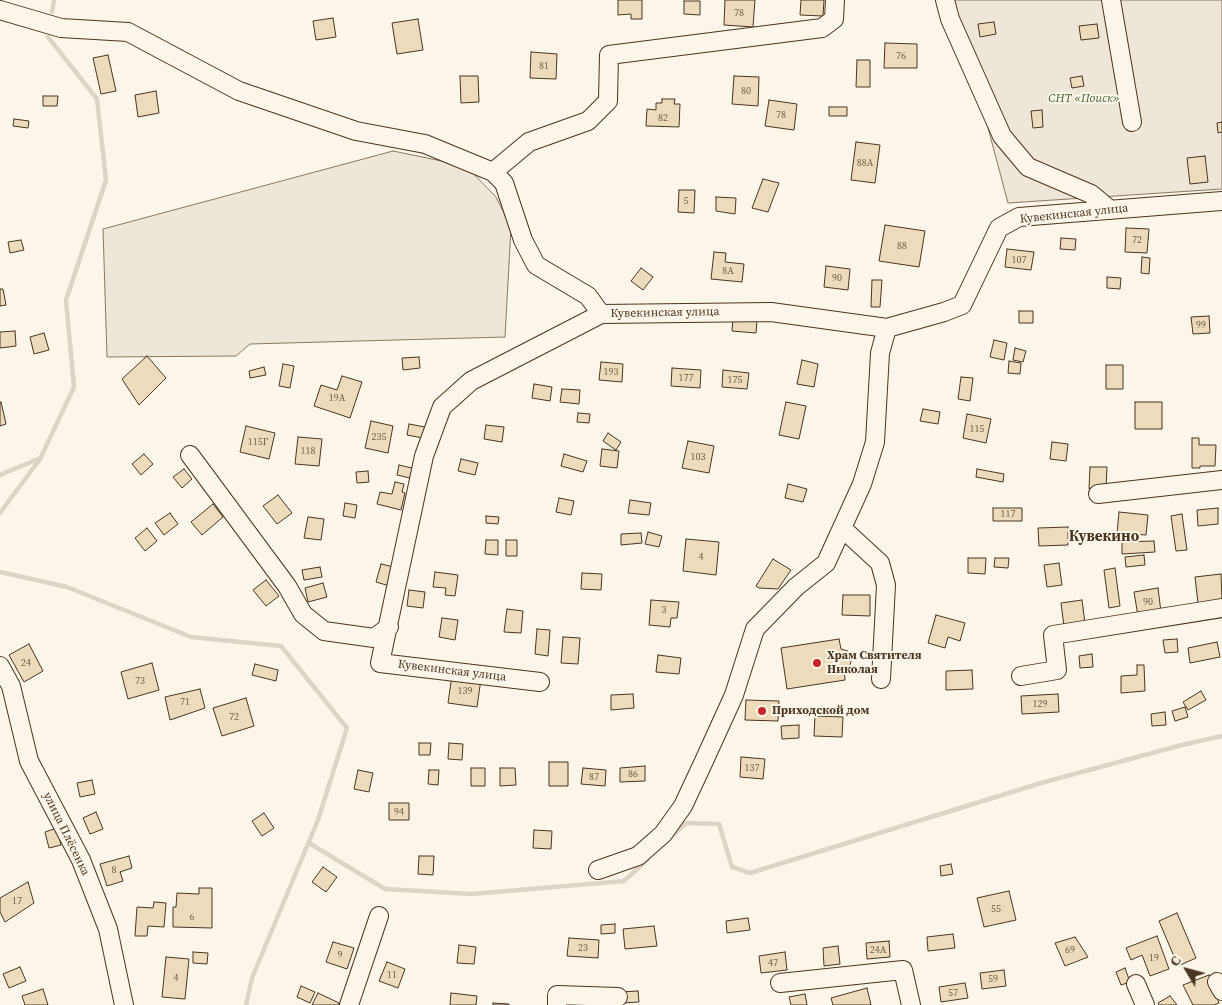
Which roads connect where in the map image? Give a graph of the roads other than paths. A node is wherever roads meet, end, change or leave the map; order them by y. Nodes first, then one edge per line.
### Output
1 (835, 0) edge
2 (945, 0) edge
3 (1111, 0) edge
4 (0, 10) edge
5 (1132, 122) dead end
6 (493, 172) junction
7 (1222, 201) edge
8 (1110, 210) junction
9 (601, 314) junction
10 (887, 328) junction
11 (190, 455) dead end
12 (1222, 480) edge
13 (1098, 494) dead end
14 (842, 528) junction
15 (1222, 608) edge
16 (388, 627) junction
17 (0, 666) edge
18 (1021, 676) dead end
19 (881, 679) dead end
20 (540, 682) dead end
21 (598, 870) dead end
22 (379, 916) dead end
23 (780, 983) dead end
24 (1136, 984) dead end
25 (618, 997) dead end
26 (124, 1005) edge
27 (349, 1005) edge
28 (557, 1005) edge
29 (911, 1005) edge
30 (1145, 1005) edge

1 - 6 street
2 - 8 street
3 - 5 street
4 - 6 street
6 - 9 street
7 - 8 street, Кувекинская улица
8 - 10 street, Кувекинская улица
9 - 10 street, Кувекинская улица
9 - 16 street, Кувекинская улица
10 - 14 street
11 - 16 street
12 - 13 street
14 - 19 street
14 - 21 street
15 - 18 street
16 - 20 street, Кувекинская улица
17 - 26 street, улица Плёсенка
22 - 27 street
23 - 29 street
24 - 30 street
25 - 28 street

